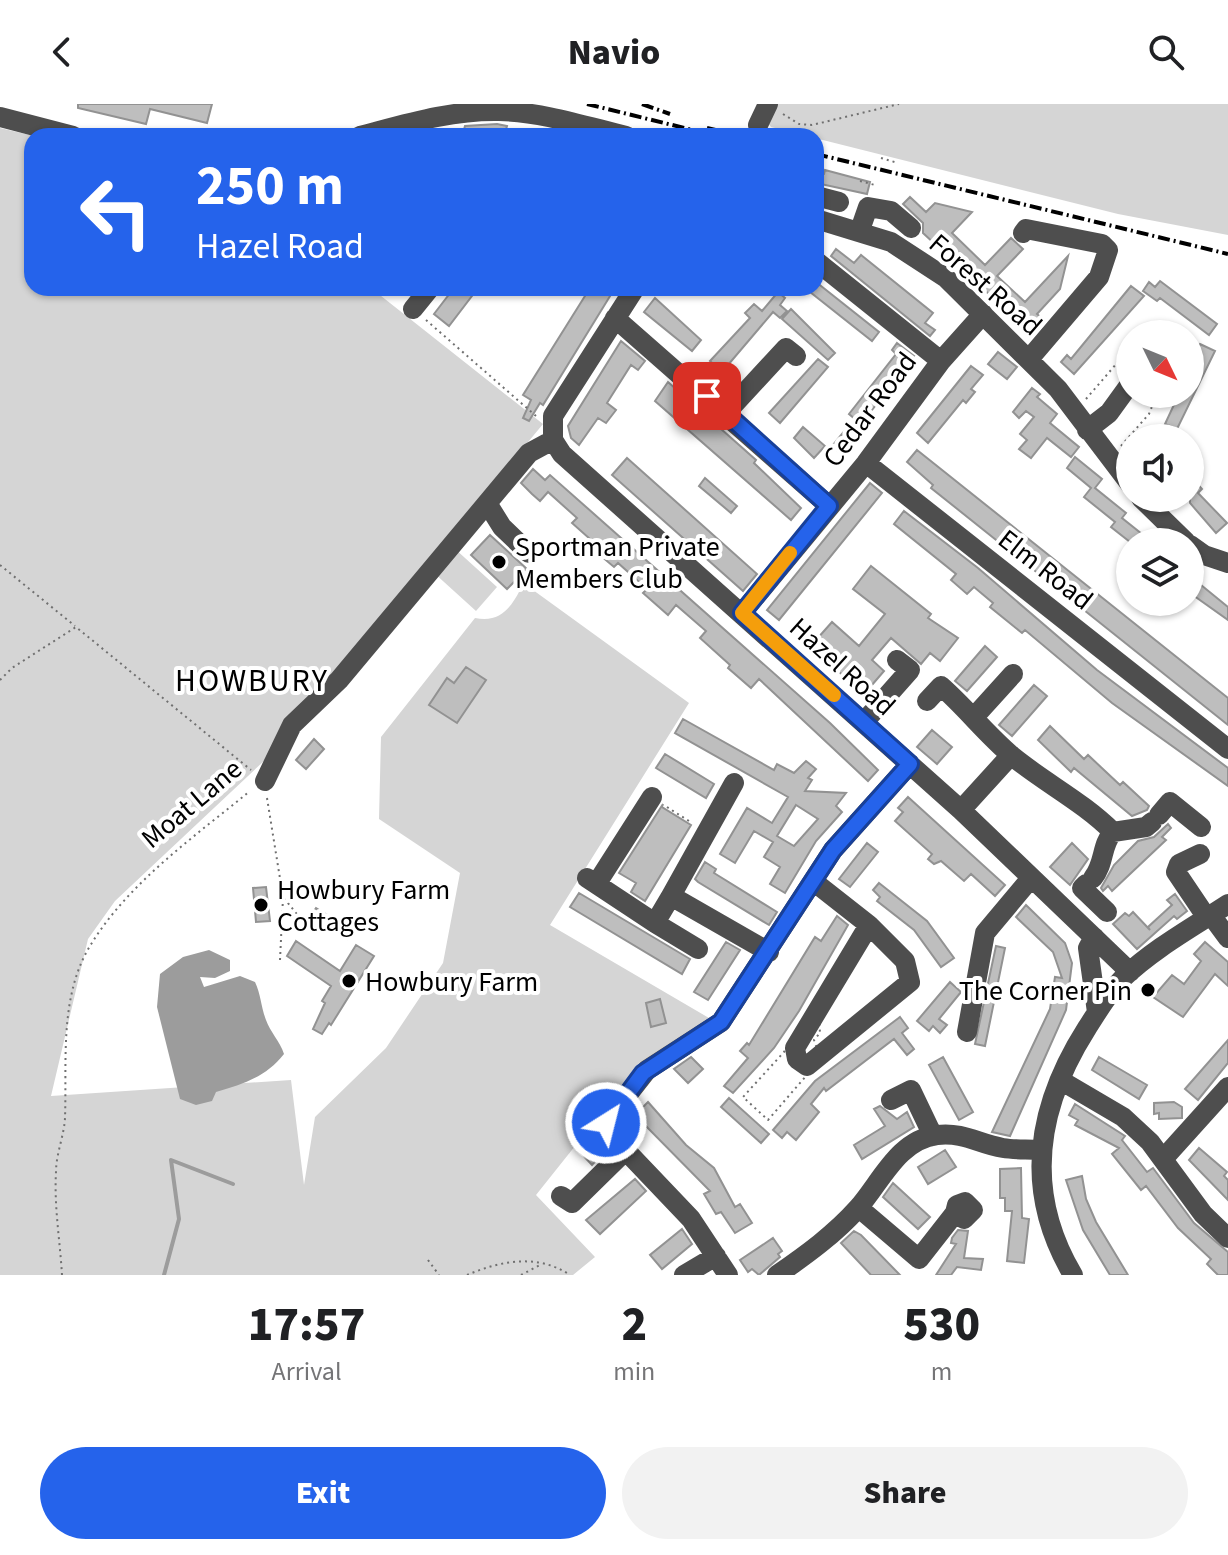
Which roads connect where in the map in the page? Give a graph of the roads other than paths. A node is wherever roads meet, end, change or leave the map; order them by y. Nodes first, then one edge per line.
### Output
1 (768, 105) edge
2 (0, 117) edge
3 (758, 125) road end
4 (42, 128) edge
5 (393, 128) edge
6 (592, 128) edge
7 (824, 198) edge
8 (839, 202) dead end
9 (824, 223) edge
10 (911, 228) dead end
11 (860, 230) junction
12 (1023, 233) dead end
13 (824, 267) edge
14 (424, 296) edge
15 (630, 296) edge
16 (413, 309) road end
17 (983, 314) junction
18 (615, 318) junction
19 (786, 348) dead end
20 (1030, 358) junction
21 (941, 361) junction
22 (1116, 403) edge
23 (726, 413) junction
24 (1087, 430) junction
25 (553, 440) junction
26 (866, 463) junction
27 (1116, 466) edge
28 (487, 503) junction
29 (829, 506) junction
30 (1155, 512) edge
31 (1172, 528) edge
32 (529, 553) dead end
33 (1204, 553) edge
34 (1228, 563) edge
35 (742, 613) junction
36 (897, 660) dead end
37 (1013, 674) dead end
38 (927, 701) dead end
39 (968, 710) junction
40 (864, 722) junction
41 (1228, 749) edge
42 (1011, 755) junction
43 (910, 764) junction
44 (265, 781) road end
45 (734, 783) dead end
46 (658, 800) road end
47 (961, 810) junction
48 (1201, 827) dead end
49 (1113, 832) junction
50 (1200, 854) dead end
51 (1031, 878) junction
52 (813, 881) junction
53 (671, 896) junction
54 (1107, 912) dead end
55 (1215, 912) edge
56 (655, 923) junction
57 (869, 925) junction
58 (1094, 937) junction
59 (1228, 938) edge
60 (698, 949) dead end
61 (769, 952) junction
62 (1130, 972) junction
63 (1097, 1012) junction
64 (967, 1032) dead end
65 (672, 1033) dead end
66 (699, 1038) junction
67 (1060, 1080) junction
68 (1228, 1087) edge
69 (891, 1100) dead end
70 (933, 1136) junction
71 (1040, 1150) junction
72 (625, 1151) junction
73 (1164, 1158) junction
74 (561, 1196) dead end
75 (859, 1208) junction
76 (955, 1213) dead end
77 (1228, 1238) edge
78 (716, 1256) junction
79 (684, 1275) edge
80 (728, 1275) edge
81 (777, 1275) edge
82 (1073, 1275) edge

1 - 3 street
2 - 4 street
5 - 6 street
7 - 8 street
9 - 11 street, Forest Road
10 - 11 street
11 - 17 street, Forest Road
12 - 20 street
13 - 21 street
14 - 16 street
15 - 18 street
17 - 20 street, Forest Road
17 - 21 street, Cedar Road
18 - 23 street
18 - 25 street
19 - 23 street
20 - 24 street, Forest Road
21 - 26 street, Cedar Road
22 - 24 street
23 - 29 street
24 - 27 street, Forest Road
25 - 28 street, Moat Lane
25 - 35 street, Hazel Road
26 - 29 street, Cedar Road
26 - 41 street, Elm Road
28 - 32 street
28 - 44 street, Moat Lane
29 - 35 street, Cedar Road
30 - 31 street
33 - 34 street
35 - 40 street, Hazel Road
36 - 40 street
37 - 39 street
38 - 39 street
39 - 42 street
40 - 43 street, Hazel Road
42 - 47 street
42 - 49 street
43 - 47 street, Hazel Road
43 - 52 street
45 - 53 street
46 - 56 street
47 - 51 street, Hazel Road
48 - 49 street
49 - 54 street
50 - 55 street
51 - 58 street, Hazel Road
51 - 64 street
52 - 57 street
52 - 61 street
53 - 56 street
53 - 61 street
55 - 59 street
55 - 62 street
56 - 60 street
57 - 57 street
58 - 62 street, Hazel Road
58 - 63 street
61 - 66 street
62 - 63 street
63 - 67 street
65 - 66 street
66 - 72 street
67 - 71 street
67 - 73 street
68 - 73 street
69 - 70 street
70 - 71 street
70 - 75 street
71 - 82 street
72 - 74 street
72 - 78 street
73 - 77 street
75 - 76 street
75 - 81 street
78 - 79 street
78 - 80 street

